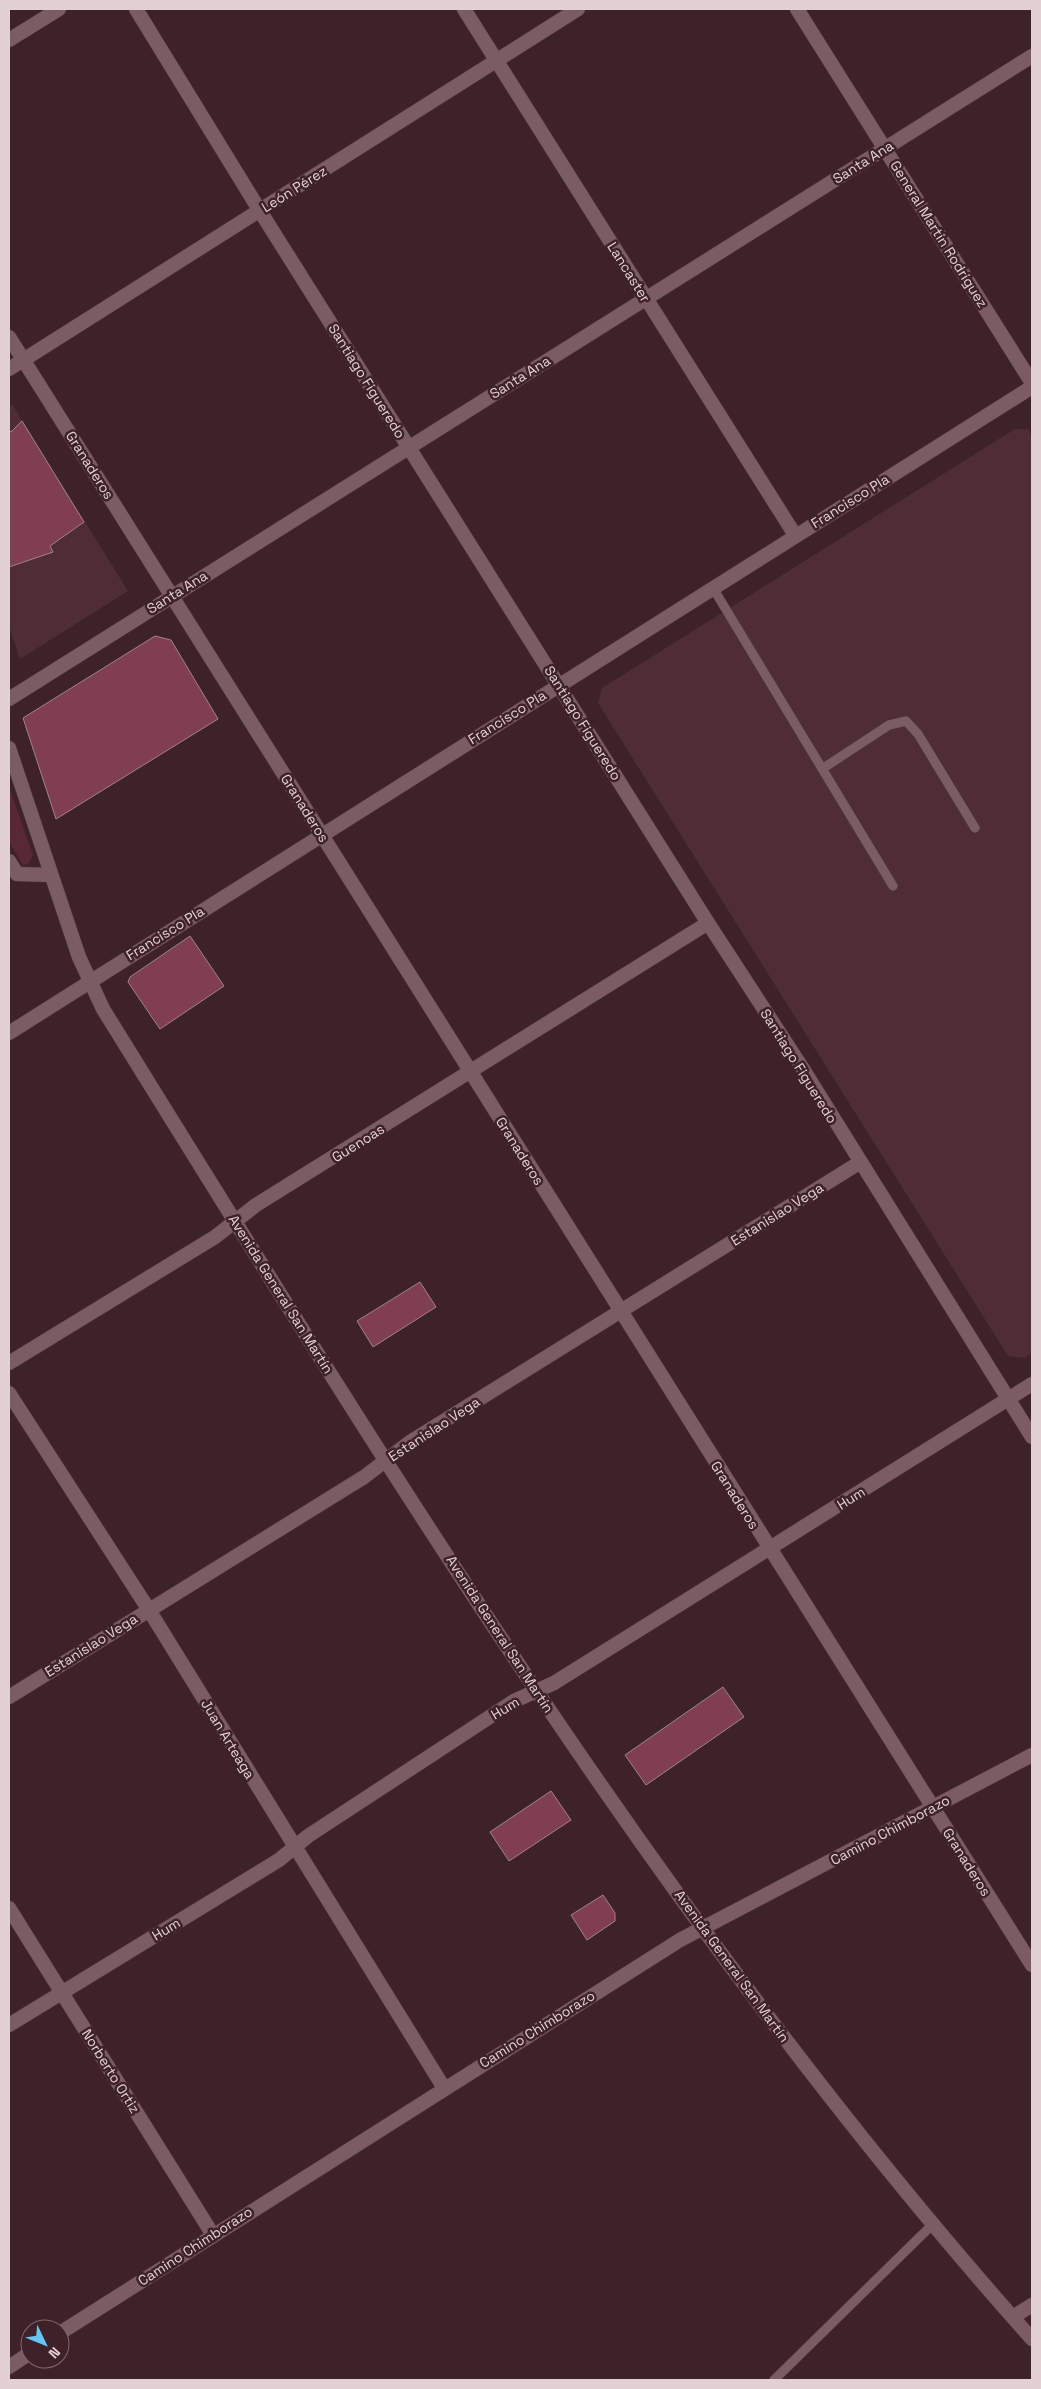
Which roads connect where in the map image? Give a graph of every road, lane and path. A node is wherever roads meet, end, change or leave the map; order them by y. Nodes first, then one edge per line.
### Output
1 (59, 9) edge
2 (136, 9) edge
3 (464, 9) edge
4 (578, 9) edge
5 (797, 9) edge
6 (9, 40) edge
7 (1032, 56) edge
8 (495, 61) junction
9 (885, 148) junction
10 (260, 210) junction
11 (645, 298) junction
12 (9, 337) edge
13 (23, 360) junction
14 (9, 369) edge
15 (1032, 383) edge
16 (1032, 387) edge
17 (409, 447) junction
18 (795, 535) junction
19 (713, 588) junction
20 (172, 595) junction
21 (559, 685) junction
22 (9, 699) edge
23 (9, 748) edge
24 (822, 769) junction
25 (975, 828) dead end
26 (322, 834) junction
27 (9, 861) edge
28 (51, 876) junction
29 (893, 886) dead end
30 (708, 923) junction
31 (90, 981) junction
32 (9, 1032) edge
33 (471, 1073) junction
34 (859, 1163) junction
35 (235, 1221) junction
36 (621, 1312) junction
37 (9, 1363) edge
38 (1032, 1384) edge
39 (9, 1393) edge
40 (1008, 1399) junction
41 (1032, 1437) edge
42 (386, 1460) junction
43 (769, 1549) junction
44 (149, 1610) junction
45 (536, 1691) junction
46 (9, 1697) edge
47 (1032, 1756) edge
48 (933, 1807) junction
49 (294, 1847) junction
50 (9, 1908) edge
51 (703, 1928) junction
52 (1032, 1965) edge
53 (62, 1992) junction
54 (9, 2025) edge
55 (444, 2088) junction
56 (932, 2225) junction
57 (213, 2235) junction
58 (1032, 2305) edge
59 (1013, 2317) junction
60 (70, 2328) edge
61 (1032, 2339) edge
62 (20, 2359) edge
63 (9, 2366) edge
64 (774, 2380) edge

1 - 6 street
2 - 10 street, Santiago Figueredo
3 - 8 street, Lancaster
4 - 8 street, León Pérez
5 - 9 street, General Martín Rodríguez
7 - 9 street, Santa Ana
8 - 10 street, León Pérez
8 - 11 street, Lancaster
9 - 11 street, Santa Ana
9 - 15 street, General Martín Rodríguez
10 - 13 street, León Pérez
10 - 17 street, Santiago Figueredo
11 - 17 street, Santa Ana
11 - 18 street, Lancaster
12 - 13 street, Granaderos
13 - 14 street, León Pérez
13 - 20 street, Granaderos
16 - 18 street, Francisco Pla
17 - 20 street, Santa Ana
17 - 21 street, Santiago Figueredo
18 - 19 street, Francisco Pla
19 - 21 street, Francisco Pla
19 - 24 lane
20 - 22 street, Santa Ana
20 - 26 street, Granaderos
21 - 26 street, Francisco Pla
21 - 30 street, Santiago Figueredo
23 - 28 street, Avenida General San Martín
24 - 25 lane
24 - 29 lane
26 - 31 street, Francisco Pla
26 - 33 street, Granaderos
27 - 28 street
28 - 31 street, Avenida General San Martín
30 - 33 street, Guenoas
30 - 34 street, Santiago Figueredo
31 - 32 street, Francisco Pla
31 - 35 street, Avenida General San Martín
33 - 35 street, Guenoas
33 - 36 street, Granaderos
34 - 36 street, Estanislao Vega
34 - 40 street, Santiago Figueredo
35 - 37 street, Guenoas
35 - 42 street, Avenida General San Martín
36 - 42 street, Estanislao Vega
36 - 43 street, Granaderos
38 - 40 street, Hum
39 - 44 street, Juan Arteaga
40 - 41 street, Santiago Figueredo
40 - 43 street, Hum
42 - 44 street, Estanislao Vega
42 - 45 street, Avenida General San Martín
43 - 45 street, Hum
43 - 48 street, Granaderos
44 - 46 street, Estanislao Vega
44 - 49 street, Juan Arteaga
45 - 49 street, Hum
45 - 51 street, Avenida General San Martín
47 - 48 street, Camino Chimborazo
48 - 51 street, Camino Chimborazo
48 - 52 street, Granaderos
49 - 53 street, Hum
49 - 55 street, Juan Arteaga
50 - 53 street, Norberto Ortiz
51 - 55 street, Camino Chimborazo
51 - 56 street, Avenida General San Martín
53 - 54 street, Hum
53 - 57 street, Norberto Ortiz
55 - 57 street, Camino Chimborazo
56 - 59 street, Avenida General San Martín
56 - 64 lane
57 - 60 street, Camino Chimborazo
58 - 59 street
59 - 61 street, Avenida General San Martín
62 - 63 street

